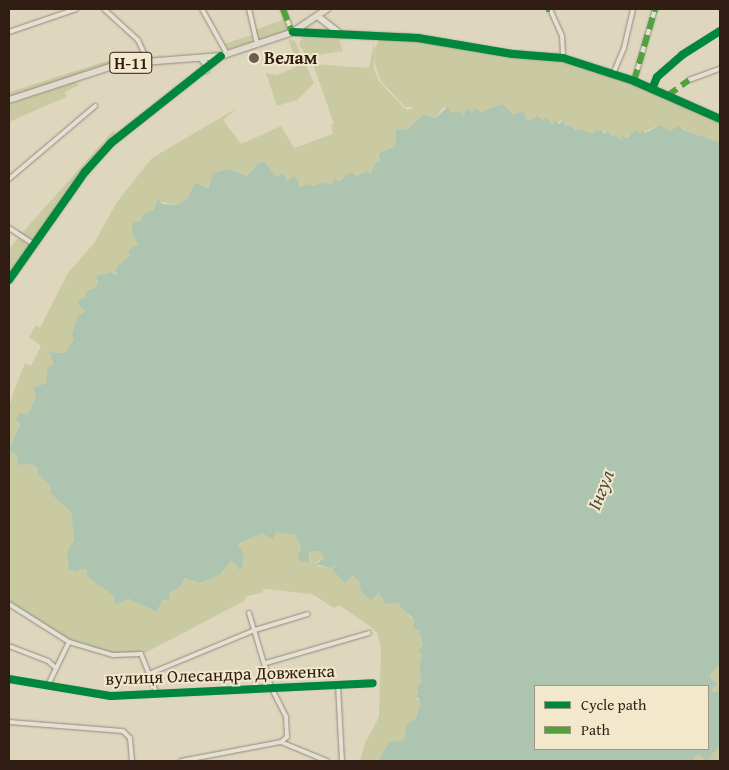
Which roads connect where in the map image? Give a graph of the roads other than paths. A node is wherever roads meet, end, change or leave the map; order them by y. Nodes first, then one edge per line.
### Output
1 (76, 9) edge
2 (104, 9) edge
3 (202, 9) edge
4 (249, 9) edge
5 (283, 9) edge
6 (327, 9) edge
7 (546, 9) edge
8 (550, 9) edge
9 (633, 9) edge
10 (655, 9) edge
11 (319, 17) junction
12 (720, 31) edge
13 (9, 32) edge
14 (293, 33) junction
15 (344, 36) junction
16 (257, 45) junction
17 (224, 55) junction
18 (201, 58) junction
19 (563, 58) junction
20 (148, 62) junction
21 (720, 69) edge
22 (206, 70) junction
23 (613, 74) junction
24 (690, 80) dead end
25 (634, 81) junction
26 (652, 89) junction
27 (9, 100) edge
28 (95, 106) dead end
29 (720, 119) edge
30 (9, 179) edge
31 (9, 228) edge
32 (34, 244) junction
33 (9, 280) edge
34 (9, 604) edge
35 (249, 613) dead end
36 (308, 614) dead end
37 (255, 630) junction
38 (368, 632) dead end
39 (69, 642) junction
40 (9, 646) edge
41 (266, 663) junction
42 (55, 668) junction
43 (151, 674) junction
44 (9, 679) edge
45 (373, 683) dead end
46 (48, 685) junction
47 (338, 685) junction
48 (272, 687) junction
49 (157, 694) junction
50 (9, 722) edge
51 (282, 742) junction
52 (132, 761) edge
53 (181, 761) edge
54 (327, 761) edge
55 (342, 761) edge

1 - 13 street
2 - 20 street
3 - 17 street
4 - 16 street
5 - 14 street
6 - 11 main road, Н-11
7 - 8 street
8 - 19 street
9 - 23 street
10 - 25 street
11 - 14 main road, Н-11
11 - 15 main road
12 - 26 street
14 - 15 main road
14 - 16 main road, Н-11
15 - 19 main road
16 - 17 main road, Н-11
17 - 18 main road, Н-11
17 - 22 main road
18 - 20 main road, Н-11
18 - 22 main road
19 - 23 main road
20 - 27 main road, Н-11
21 - 24 street
22 - 32 main road
23 - 25 main road
25 - 26 main road
26 - 29 main road
28 - 30 street
31 - 32 street
32 - 33 main road
34 - 39 street
35 - 37 street
36 - 37 street
37 - 41 street
37 - 43 street
38 - 41 street
39 - 42 street
39 - 43 street
40 - 42 street
41 - 48 street
42 - 46 street
43 - 49 street
44 - 46 street, вулиця Олесандра Довженка
45 - 47 street, вулиця Олесандра Довженка
46 - 49 street, вулиця Олесандра Довженка
47 - 48 street, вулиця Олесандра Довженка
47 - 55 street
48 - 49 street, вулиця Олесандра Довженка
48 - 51 street
50 - 52 street
51 - 53 street
51 - 54 street

